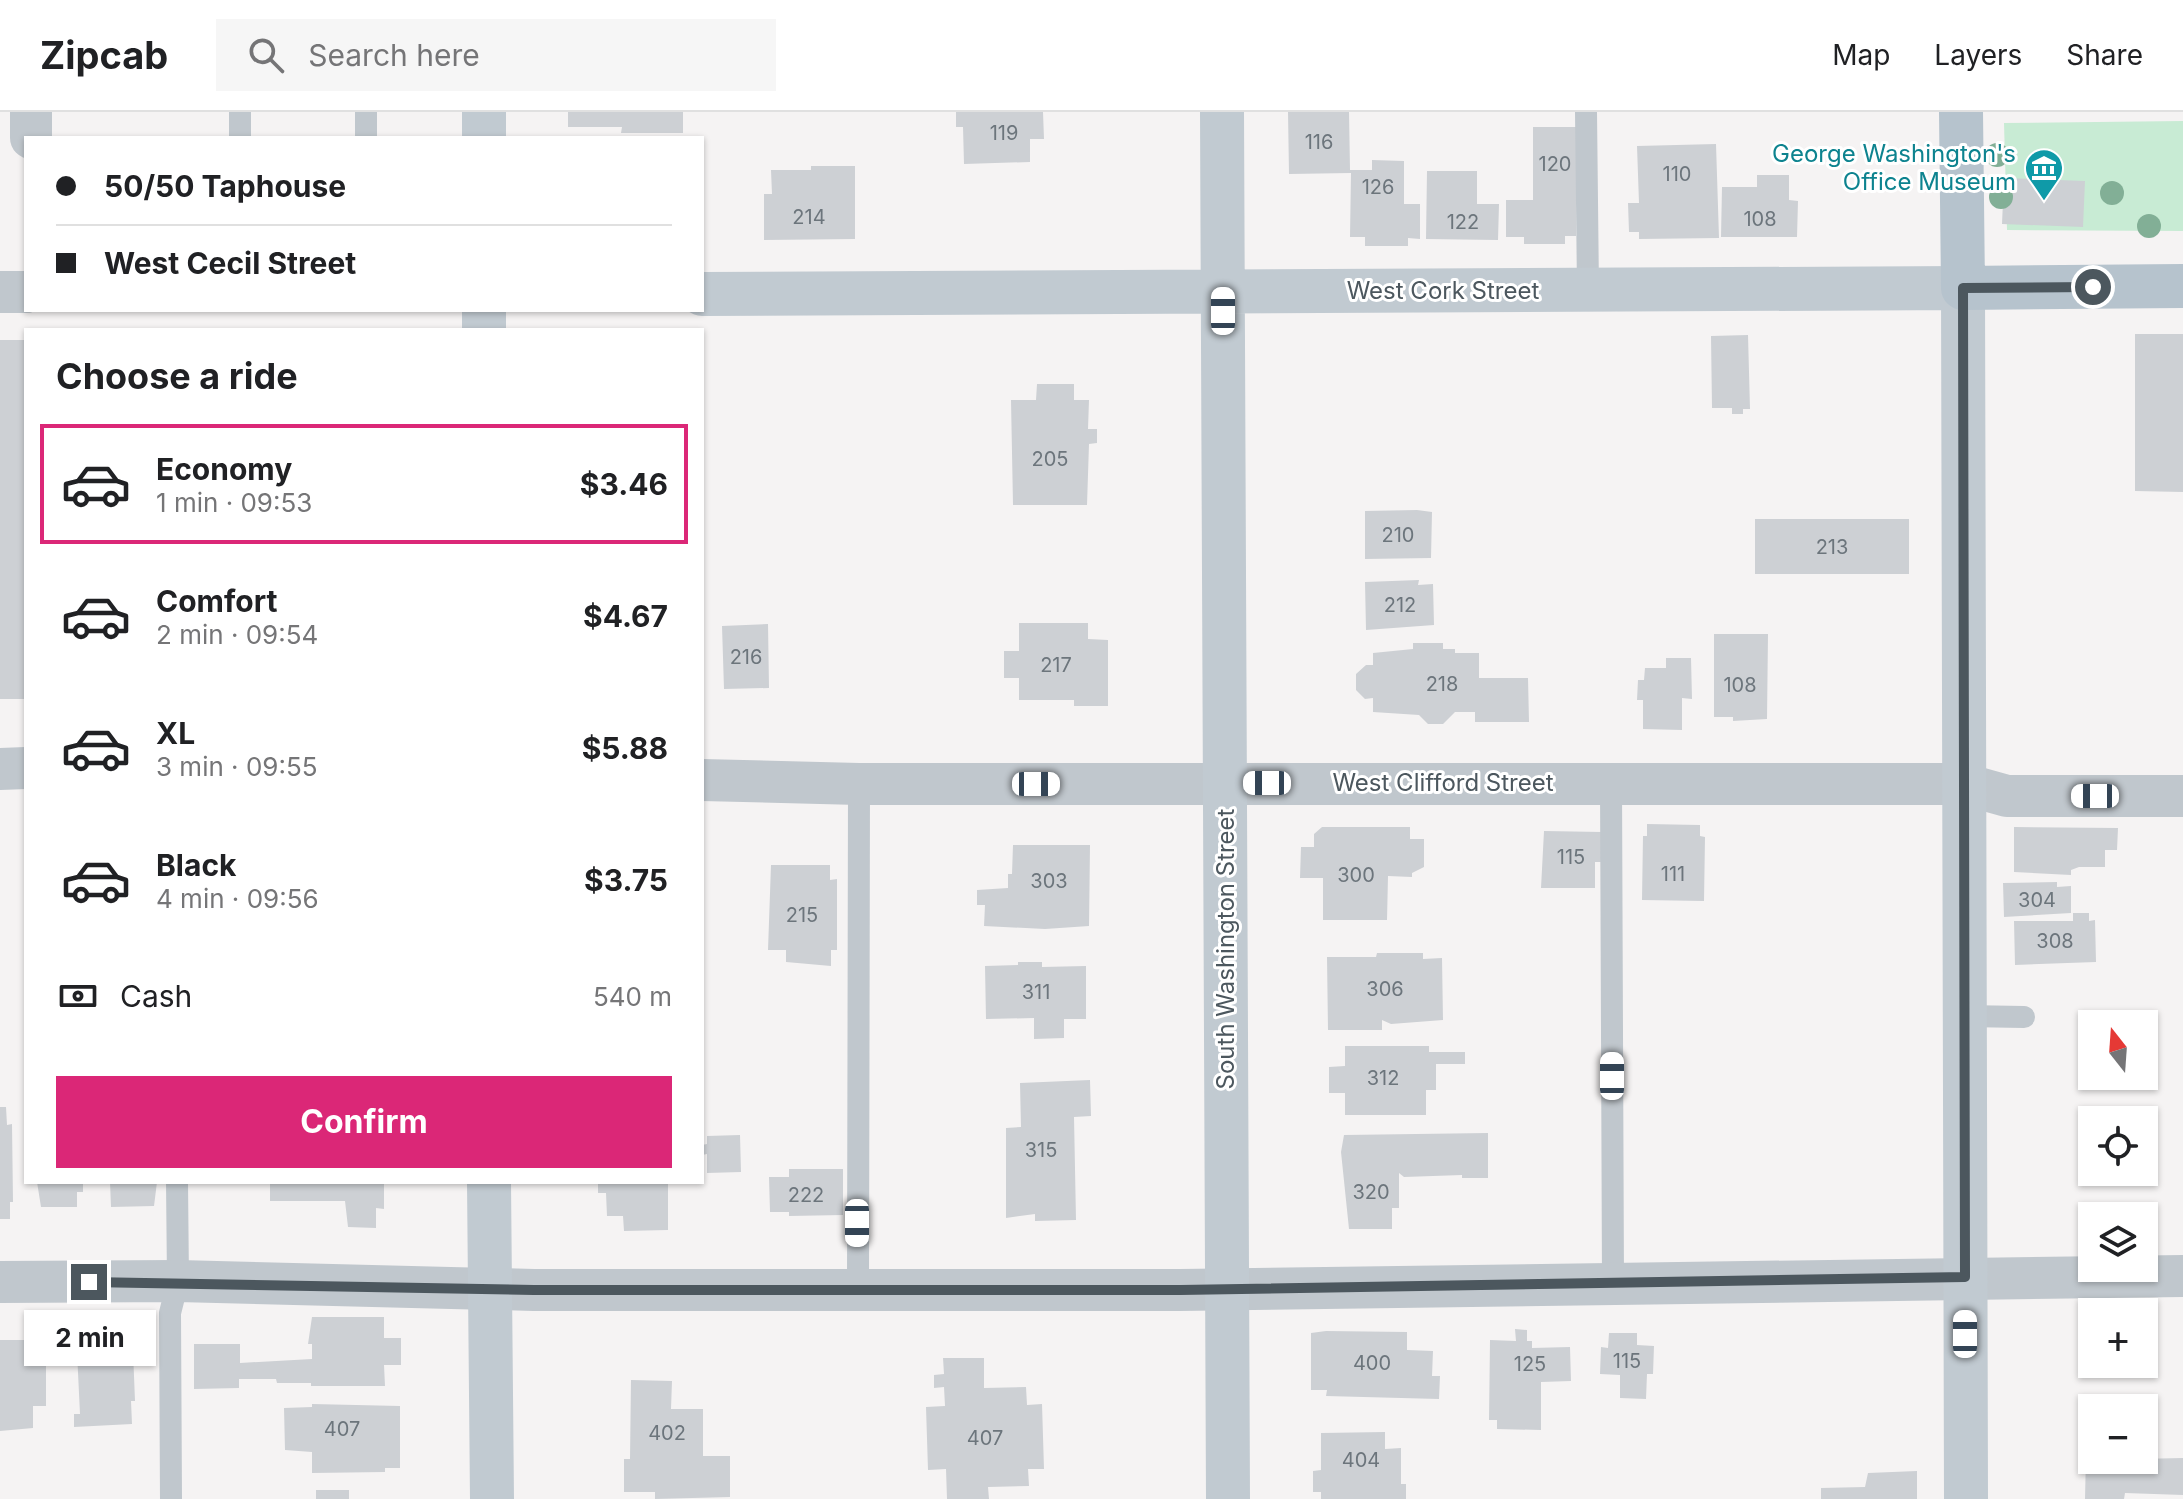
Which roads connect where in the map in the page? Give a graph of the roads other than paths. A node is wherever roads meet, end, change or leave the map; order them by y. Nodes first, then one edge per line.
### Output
1 (31, 112) edge
2 (240, 112) edge
3 (366, 112) edge
4 (484, 112) edge
5 (1222, 112) edge
6 (1586, 112) edge
7 (1961, 112) edge
8 (31, 136) edge
9 (240, 136) edge
10 (366, 136) edge
11 (484, 136) edge
12 (2183, 286) edge
13 (1963, 288) junction
14 (1588, 291) junction
15 (0, 292) edge
16 (24, 292) edge
17 (1223, 293) junction
18 (704, 294) edge
19 (24, 768) edge
20 (0, 769) edge
21 (704, 780) edge
22 (1225, 783) junction
23 (1611, 783) junction
24 (859, 784) junction
25 (1964, 784) junction
26 (2183, 796) edge
27 (1965, 1016) junction
28 (2024, 1017) dead end
29 (177, 1184) edge
30 (489, 1184) edge
31 (2183, 1276) edge
32 (1965, 1277) junction
33 (178, 1281) junction
34 (0, 1282) edge
35 (1613, 1283) junction
36 (858, 1288) junction
37 (490, 1289) junction
38 (1227, 1289) junction
39 (171, 1499) edge
40 (492, 1499) edge
41 (1228, 1499) edge
42 (1966, 1499) edge

1 - 8 street
2 - 9 lane
3 - 10 lane
4 - 11 street
5 - 17 street, South Washington Street
6 - 14 lane
7 - 13 main road
12 - 13 main road, West Cork Street
13 - 14 street, West Cork Street
13 - 25 street
14 - 17 street, West Cork Street
15 - 16 street
17 - 18 street, West Cork Street
17 - 22 street, South Washington Street
19 - 20 street
21 - 24 street, West Clifford Street
22 - 23 street, West Clifford Street
22 - 24 street, West Clifford Street
22 - 38 street, South Washington Street
23 - 25 street, West Clifford Street
23 - 35 lane
24 - 36 lane
25 - 26 street, West Clifford Street
25 - 27 street
27 - 28 lane
27 - 32 street
29 - 33 lane
30 - 37 street
31 - 32 street
32 - 35 street
32 - 42 street
33 - 34 street
33 - 37 street
33 - 39 lane
35 - 38 street
36 - 37 street
36 - 38 street
37 - 40 street
38 - 41 street, South Washington Street

